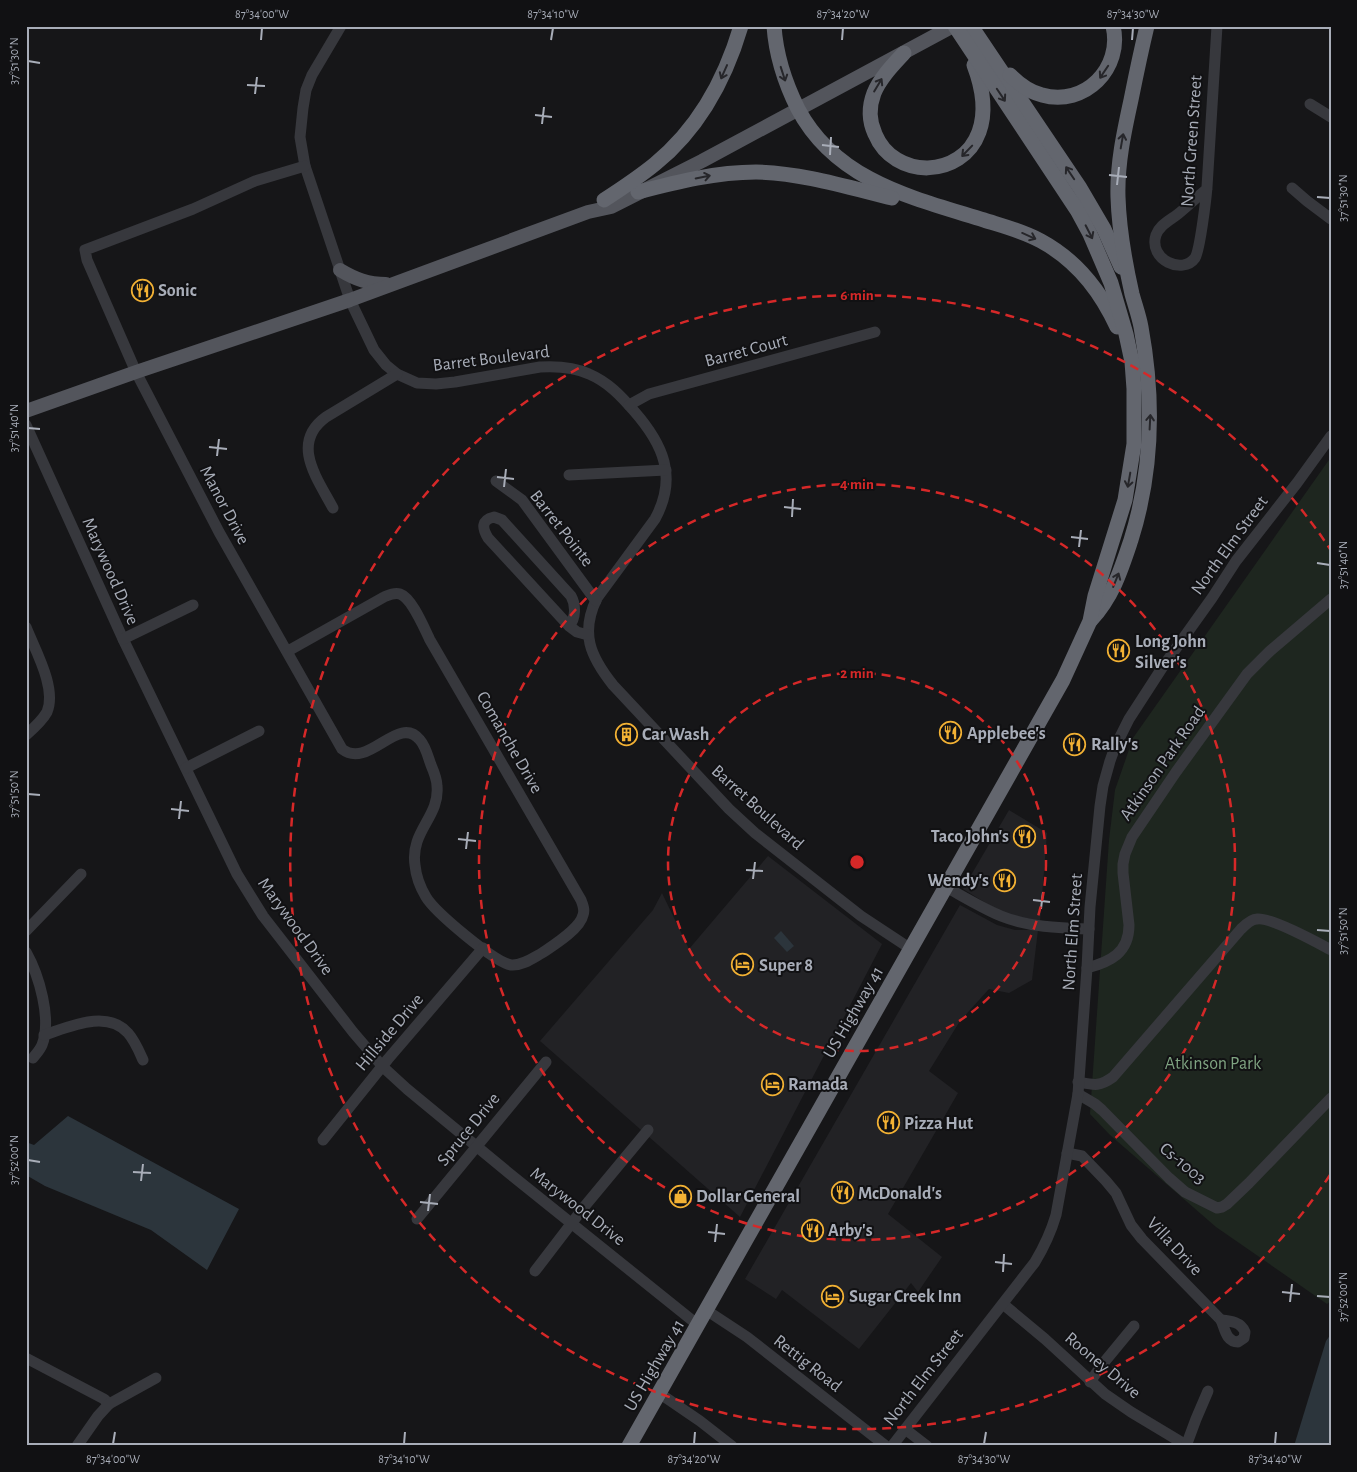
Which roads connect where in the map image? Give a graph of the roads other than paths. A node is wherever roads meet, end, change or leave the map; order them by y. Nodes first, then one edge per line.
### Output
1 (341, 26) edge
2 (741, 26) edge
3 (774, 26) edge
4 (934, 26) edge
5 (954, 26) edge
6 (971, 26) edge
7 (1113, 26) edge
8 (1147, 26) edge
9 (1217, 26) edge
10 (922, 38) junction
11 (964, 40) junction
12 (904, 53) junction
13 (990, 55) junction
14 (822, 92) junction
15 (1310, 104) dead end
16 (1331, 117) edge
17 (772, 120) junction
18 (305, 166) junction
19 (1292, 188) dead end
20 (1207, 189) junction
21 (638, 192) junction
22 (604, 200) junction
23 (588, 212) junction
24 (1331, 219) edge
25 (983, 220) junction
26 (340, 270) junction
27 (392, 284) junction
28 (1132, 293) junction
29 (350, 300) junction
30 (875, 332) dead end
31 (1132, 362) junction
32 (136, 372) junction
33 (397, 374) junction
34 (629, 405) junction
35 (26, 411) edge
36 (26, 425) edge
37 (1331, 436) edge
38 (666, 470) junction
39 (569, 475) dead end
40 (496, 481) dead end
41 (333, 508) dead end
42 (1331, 599) edge
43 (596, 601) junction
44 (193, 606) dead end
45 (1090, 621) junction
46 (569, 626) junction
47 (26, 627) edge
48 (588, 635) junction
49 (123, 639) junction
50 (288, 652) junction
51 (259, 731) dead end
52 (26, 735) edge
53 (186, 768) junction
54 (81, 874) dead end
55 (946, 887) junction
56 (1089, 930) junction
57 (26, 931) edge
58 (482, 948) junction
59 (911, 949) junction
60 (1331, 950) edge
61 (26, 952) edge
62 (1087, 968) junction
63 (44, 1035) junction
64 (33, 1058) dead end
65 (143, 1060) dead end
66 (546, 1062) dead end
67 (383, 1067) junction
68 (1078, 1088) junction
69 (1331, 1098) edge
70 (648, 1130) dead end
71 (323, 1140) dead end
72 (476, 1147) junction
73 (1067, 1153) junction
74 (418, 1219) dead end
75 (572, 1223) junction
76 (535, 1271) dead end
77 (1003, 1304) junction
78 (706, 1310) junction
79 (1221, 1320) dead end
80 (698, 1325) junction
81 (1134, 1326) dead end
82 (26, 1358) edge
83 (156, 1378) dead end
84 (1090, 1382) junction
85 (1208, 1391) dead end
86 (659, 1393) junction
87 (109, 1404) junction
88 (905, 1429) junction
89 (1186, 1445) edge
90 (77, 1446) edge
91 (629, 1446) edge
92 (732, 1446) edge
93 (886, 1446) edge
94 (892, 1446) edge
95 (927, 1446) edge

1 - 18 street, Barret Boulevard
2 -> 22 highway
3 -> 25 highway
4 - 10 main road
5 - 10 main road
5 - 11 highway
6 - 13 highway
7 -> 13 highway
28 -> 8 highway
9 - 20 street, North Green Street
10 - 12 main road
10 - 14 main road
11 -> 12 highway
11 -> 31 highway
12 - 14 main road
28 -> 13 highway
14 - 17 main road
15 - 16 street
17 - 21 main road
17 - 22 main road
18 - 26 street, Barret Boulevard
18 - 32 street, Manor Drive
19 - 24 street
20 - 20 street, North Green Street
21 - 23 main road
21 -> 25 highway
22 - 23 main road
23 - 27 main road
25 -> 31 highway
26 - 27 main road
26 - 29 street, Barret Boulevard
27 - 29 main road
45 -> 28 highway
29 - 32 main road
29 - 33 street, Barret Boulevard
30 - 34 street, Barret Court
31 -> 45 highway
32 - 35 main road
32 - 50 street, Manor Drive
33 - 34 street, Barret Boulevard
33 - 41 street
34 - 38 street, Barret Boulevard
36 - 49 street, Marywood Drive
37 - 56 street, North Elm Street
38 - 39 street
38 - 43 street, Barret Boulevard
40 - 43 street, Barret Pointe
42 - 62 street, Atkinson Park Road
43 - 48 street, Barret Boulevard
44 - 49 street
45 - 55 highway, US Highway 41
46 - 46 street
46 - 48 street
47 - 52 street
48 - 59 street, Barret Boulevard
49 - 53 street, Marywood Drive
50 - 58 street, Manor Drive
50 - 58 street, Comanche Drive
51 - 53 street
53 - 67 street, Marywood Drive
54 - 57 street
55 - 56 street
55 - 59 highway, US Highway 41
56 - 62 street, North Elm Street
58 - 67 street, Hillside Drive
59 - 78 highway, US Highway 41
60 - 68 street
61 - 63 street
62 - 68 street, North Elm Street
63 - 64 street
63 - 65 street
66 - 72 street, Spruce Drive
67 - 71 street, Hillside Drive
67 - 72 street, Marywood Drive
68 - 69 street, Cs-1003
68 - 73 street, North Elm Street
70 - 75 street
72 - 74 street, Spruce Drive
72 - 75 street, Marywood Drive
73 - 77 street, North Elm Street
73 - 79 street, Villa Drive
75 - 76 street
75 - 80 street, Marywood Drive
77 - 84 street, Rooney Drive
77 - 88 street, North Elm Street
78 - 80 highway, US Highway 41
78 - 93 street, Rettig Road
80 - 86 highway, US Highway 41
81 - 84 street
82 - 87 street
83 - 87 street
84 - 89 street, Rooney Drive
85 - 89 street
86 - 91 highway, US Highway 41
86 - 92 street
87 - 90 street
88 - 94 street, North Elm Street
88 - 95 street

